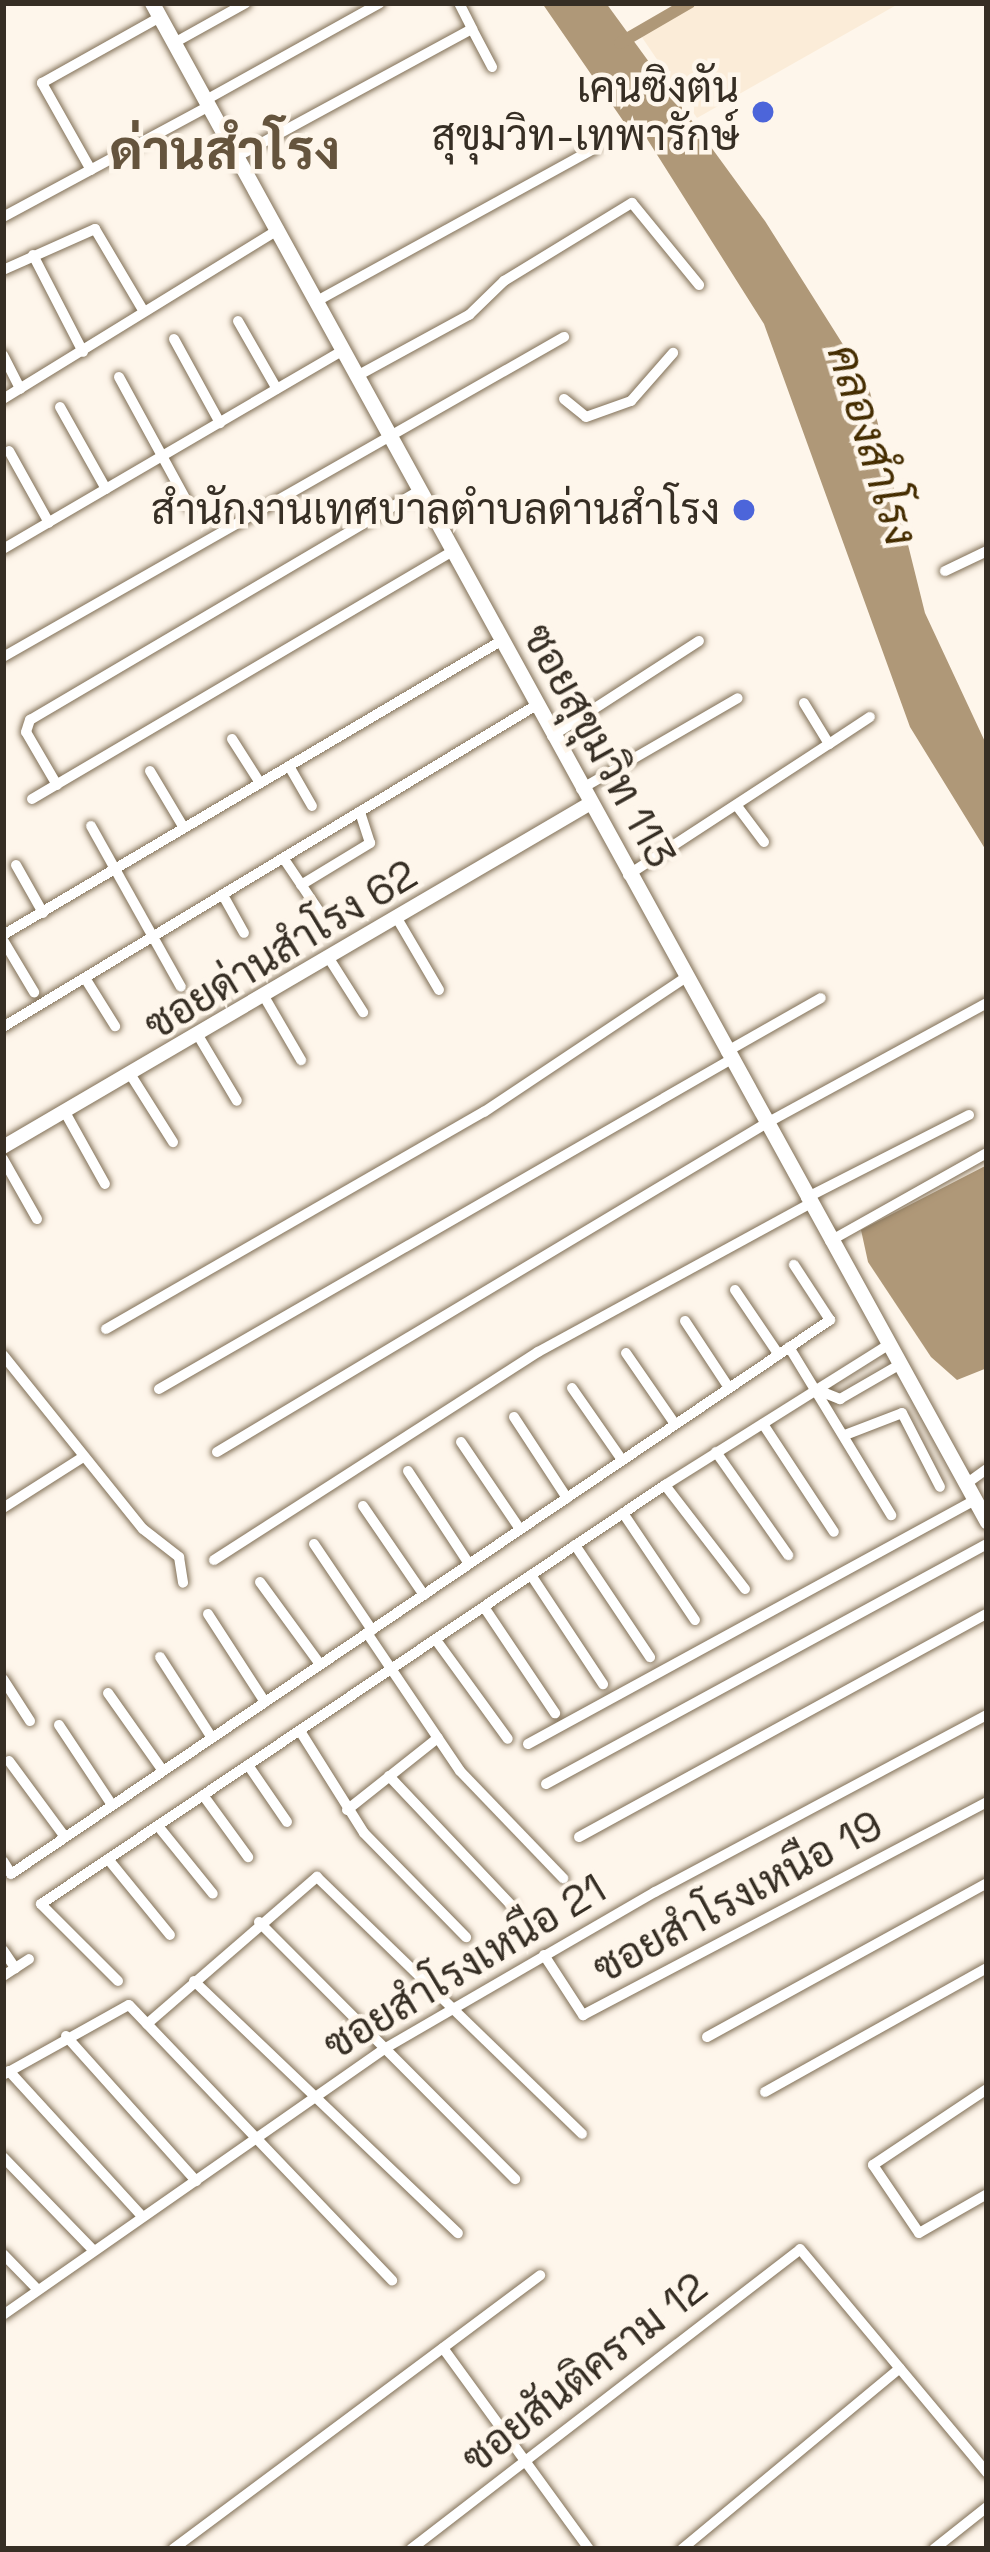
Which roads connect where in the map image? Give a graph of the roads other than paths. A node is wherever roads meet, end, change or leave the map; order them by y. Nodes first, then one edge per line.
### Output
1 (246, 3) edge
2 (380, 3) edge
3 (459, 3) edge
4 (156, 10) edge
5 (472, 29) junction
6 (174, 43) junction
7 (492, 67) dead end
8 (206, 104) junction
9 (595, 148) dead end
10 (236, 158) junction
11 (91, 170) junction
12 (3, 217) edge
13 (279, 229) junction
14 (33, 255) junction
15 (3, 270) edge
16 (699, 286) dead end
17 (316, 301) junction
18 (144, 312) junction
19 (238, 321) dead end
20 (564, 337) dead end
21 (174, 339) dead end
22 (344, 350) junction
23 (83, 352) junction
24 (673, 353) dead end
25 (3, 355) edge
26 (357, 376) junction
27 (118, 377) dead end
28 (20, 388) junction
29 (277, 389) junction
30 (3, 399) edge
31 (564, 399) dead end
32 (60, 407) dead end
33 (220, 423) junction
34 (390, 437) junction
35 (9, 451) dead end
36 (164, 455) junction
37 (106, 488) junction
38 (421, 490) junction
39 (190, 507) dead end
40 (49, 523) junction
41 (3, 549) edge
42 (453, 551) junction
43 (987, 551) edge
44 (945, 571) dead end
45 (699, 640) dead end
46 (501, 641) junction
47 (3, 657) edge
48 (738, 698) dead end
49 (804, 703) dead end
50 (535, 706) junction
51 (870, 717) dead end
52 (552, 736) junction
53 (232, 739) dead end
54 (829, 744) junction
55 (289, 766) junction
56 (150, 771) dead end
57 (260, 783) junction
58 (57, 785) junction
59 (585, 797) junction
60 (32, 799) dead end
61 (312, 806) dead end
62 (737, 806) junction
63 (360, 812) junction
64 (91, 826) dead end
65 (184, 828) junction
66 (764, 842) dead end
67 (284, 859) junction
68 (16, 865) dead end
69 (116, 872) junction
70 (628, 875) junction
71 (301, 885) junction
72 (224, 897) junction
73 (319, 910) dead end
74 (43, 914) junction
75 (398, 920) junction
76 (244, 932) dead end
77 (152, 937) junction
78 (3, 938) edge
79 (330, 960) junction
80 (85, 978) junction
81 (685, 978) junction
82 (182, 987) dead end
83 (439, 990) dead end
84 (34, 992) dead end
85 (265, 998) junction
86 (821, 998) dead end
87 (987, 1004) edge
88 (363, 1012) dead end
89 (115, 1026) dead end
90 (3, 1027) edge
91 (199, 1037) junction
92 (728, 1056) junction
93 (301, 1060) dead end
94 (132, 1077) junction
95 (237, 1101) dead end
96 (66, 1114) junction
97 (969, 1115) dead end
98 (765, 1124) junction
99 (173, 1142) dead end
100 (3, 1148) edge
101 (987, 1153) edge
102 (3, 1159) edge
103 (105, 1184) dead end
104 (808, 1201) junction
105 (37, 1219) dead end
106 (830, 1241) junction
107 (794, 1265) dead end
108 (735, 1290) dead end
109 (685, 1321) dead end
110 (106, 1329) dead end
111 (888, 1346) junction
112 (784, 1351) junction
113 (626, 1353) dead end
114 (3, 1355) edge
115 (899, 1366) junction
116 (572, 1388) dead end
117 (729, 1388) junction
118 (159, 1389) dead end
119 (820, 1391) junction
120 (514, 1417) dead end
121 (675, 1424) junction
122 (763, 1424) junction
123 (845, 1435) junction
124 (461, 1442) dead end
125 (217, 1452) dead end
126 (716, 1452) junction
127 (83, 1457) junction
128 (622, 1460) junction
129 (987, 1469) edge
130 (408, 1471) dead end
131 (966, 1484) junction
132 (665, 1485) junction
133 (940, 1487) dead end
134 (567, 1498) junction
135 (975, 1500) junction
136 (363, 1506) dead end
137 (3, 1508) edge
138 (623, 1513) junction
139 (891, 1515) dead end
140 (987, 1522) edge
141 (520, 1529) junction
142 (834, 1532) dead end
143 (314, 1544) dead end
144 (987, 1544) edge
145 (575, 1545) junction
146 (788, 1555) dead end
147 (214, 1560) dead end
148 (469, 1564) junction
149 (531, 1575) junction
150 (260, 1582) dead end
151 (183, 1583) dead end
152 (745, 1589) dead end
153 (424, 1595) junction
154 (484, 1607) junction
155 (208, 1614) dead end
156 (987, 1614) edge
157 (695, 1621) dead end
158 (369, 1632) junction
159 (436, 1640) junction
160 (160, 1657) dead end
161 (650, 1657) dead end
162 (319, 1663) junction
163 (392, 1670) junction
164 (3, 1679) edge
165 (603, 1684) dead end
166 (108, 1693) dead end
167 (266, 1702) junction
168 (555, 1713) dead end
169 (987, 1715) edge
170 (30, 1721) dead end
171 (59, 1725) dead end
172 (300, 1730) junction
173 (212, 1738) junction
174 (438, 1738) junction
175 (508, 1739) dead end
176 (528, 1744) dead end
177 (10, 1761) dead end
178 (248, 1765) junction
179 (163, 1771) junction
180 (389, 1776) junction
181 (546, 1784) dead end
182 (203, 1796) junction
183 (987, 1802) edge
184 (112, 1805) junction
185 (346, 1810) junction
186 (287, 1822) dead end
187 (158, 1826) junction
188 (65, 1837) junction
189 (579, 1837) dead end
190 (248, 1857) dead end
191 (108, 1859) junction
192 (3, 1861) edge
193 (563, 1879) dead end
194 (987, 1883) edge
195 (213, 1894) dead end
196 (512, 1906) dead end
197 (260, 1922) junction
198 (170, 1935) dead end
199 (466, 1937) dead end
200 (3, 1950) edge
201 (544, 1955) junction
202 (29, 1959) dead end
203 (15, 1968) junction
204 (987, 1968) edge
205 (3, 1976) edge
206 (118, 1981) dead end
207 (194, 1981) junction
208 (455, 2006) junction
209 (147, 2024) junction
210 (65, 2036) junction
211 (707, 2037) dead end
212 (384, 2049) junction
213 (6, 2073) edge
214 (987, 2090) edge
215 (765, 2092) dead end
216 (316, 2095) junction
217 (582, 2134) dead end
218 (257, 2140) junction
219 (3, 2158) edge
220 (515, 2179) dead end
221 (196, 2181) junction
222 (987, 2194) edge
223 (141, 2216) junction
224 (458, 2233) dead end
225 (92, 2249) junction
226 (3, 2254) edge
227 (540, 2275) dead end
228 (392, 2280) dead end
229 (37, 2289) junction
230 (3, 2315) edge
231 (443, 2348) junction
232 (900, 2368) junction
233 (526, 2464) junction
234 (987, 2473) edge
235 (987, 2507) edge
236 (940, 2547) edge
237 (173, 2549) edge
238 (411, 2549) edge
239 (589, 2549) edge
240 (682, 2549) edge

1 - 6 street
2 - 8 street
3 - 5 street
4 - 6 main road, ซอยสุขุมวิท 113
4 - 11 street
5 - 7 street
5 - 10 street
6 - 8 main road, ซอยสุขุมวิท 113
8 - 10 main road, ซอยสุขุมวิท 113
8 - 11 street
9 - 17 street
10 - 13 main road, ซอยสุขุมวิท 113
11 - 12 street
13 - 17 main road, ซอยสุขุมวิท 113
13 - 18 street
14 - 15 street
14 - 18 street
14 - 23 street
16 - 26 street
17 - 22 main road, ซอยสุขุมวิท 113
18 - 23 street
19 - 29 street
20 - 34 street
21 - 33 street
22 - 26 main road, ซอยสุขุมวิท 113
22 - 29 street
23 - 28 street
24 - 31 street
25 - 28 street
26 - 34 main road, ซอยสุขุมวิท 113
27 - 36 street
28 - 30 street
29 - 33 street
32 - 37 street
33 - 36 street
34 - 38 main road, ซอยสุขุมวิท 113
34 - 47 street
35 - 40 street
36 - 37 street
36 - 39 street
37 - 40 street
38 - 42 main road, ซอยสุขุมวิท 113
38 - 58 street
40 - 41 street
42 - 46 main road, ซอยสุขุมวิท 113
42 - 58 street
43 - 44 street
45 - 52 street
46 - 50 main road, ซอยสุขุมวิท 113
46 - 55 street
48 - 59 street
49 - 54 street
50 - 52 main road, ซอยสุขุมวิท 113
50 - 63 street
51 - 54 street
52 - 59 main road, ซอยสุขุมวิท 113
53 - 57 street
54 - 62 street
55 - 57 street
55 - 61 street
56 - 65 street
57 - 65 street
58 - 60 street
59 - 70 main road, ซอยสุขุมวิท 113
59 - 75 street, ซอยด่านสำโรง 62
62 - 66 street
62 - 70 street
63 - 67 street
63 - 71 street
64 - 69 street
65 - 69 street
67 - 71 street
67 - 72 street
68 - 74 street
69 - 74 street
69 - 77 street
70 - 81 main road, ซอยสุขุมวิท 113
71 - 73 street
72 - 76 street
72 - 77 street
74 - 78 street
75 - 79 street, ซอยด่านสำโรง 62
75 - 83 street
77 - 80 street
77 - 82 street
78 - 84 street
79 - 85 street, ซอยด่านสำโรง 62
79 - 88 street
80 - 89 street
80 - 90 street
81 - 92 main road, ซอยสุขุมวิท 113
81 - 110 street
85 - 91 street, ซอยด่านสำโรง 62
85 - 93 street
86 - 92 street
87 - 98 street
91 - 94 street, ซอยด่านสำโรง 62
91 - 95 street
92 - 98 main road, ซอยสุขุมวิท 113
92 - 118 street
94 - 96 street, ซอยด่านสำโรง 62
94 - 99 street
96 - 100 street, ซอยด่านสำโรง 62
96 - 103 street
97 - 104 street
98 - 104 main road, ซอยสุขุมวิท 113
98 - 125 street
101 - 106 street
102 - 105 street
104 - 106 main road, ซอยสุขุมวิท 113
104 - 147 street
106 - 111 main road, ซอยสุขุมวิท 113
107 - 112 street
108 - 112 street
109 - 117 street
111 - 115 main road, ซอยสุขุมวิท 113
111 - 119 street
112 - 117 street
112 - 119 street
113 - 121 street
114 - 127 street
115 - 119 street
115 - 131 main road, ซอยสุขุมวิท 113
116 - 128 street
117 - 121 street
119 - 122 street
119 - 123 street
120 - 134 street
121 - 128 street
122 - 126 street
122 - 142 street
123 - 133 street
123 - 139 street
124 - 141 street
126 - 132 street
126 - 146 street
127 - 137 street
127 - 151 street
128 - 134 street
129 - 131 street
130 - 148 street
131 - 135 main road, ซอยสุขุมวิท 113
132 - 138 street
132 - 152 street
134 - 141 street
135 - 140 main road, ซอยสุขุมวิท 113
135 - 176 street
136 - 153 street
138 - 145 street
138 - 157 street
141 - 148 street
143 - 158 street
144 - 181 street
145 - 149 street
145 - 161 street
148 - 153 street
149 - 154 street
149 - 165 street
150 - 162 street
153 - 158 street
154 - 159 street
154 - 168 street
155 - 167 street
156 - 189 street
158 - 162 street
158 - 163 street
159 - 163 street
159 - 175 street
160 - 173 street
162 - 167 street
163 - 172 street
163 - 174 street
164 - 170 street
166 - 179 street
167 - 173 street
169 - 201 street, ซอยสำโรงเหนือ 21
171 - 184 street
172 - 178 street
172 - 185 street
173 - 179 street
174 - 180 street
174 - 193 street
177 - 188 street
178 - 182 street
178 - 186 street
179 - 184 street
180 - 185 street
180 - 196 street
182 - 187 street
182 - 190 street
183 - 201 street, ซอยสำโรงเหนือ 19
184 - 188 street
185 - 199 street
187 - 191 street
187 - 195 street
188 - 192 street
191 - 198 street
191 - 206 street
194 - 211 street
197 - 207 street
197 - 208 street
197 - 212 street
200 - 203 street
201 - 208 street, ซอยสำโรงเหนือ 21
202 - 203 street
203 - 205 street
204 - 215 street
207 - 209 street
207 - 216 street
208 - 212 street, ซอยสำโรงเหนือ 21
208 - 217 street
209 - 210 street
209 - 218 street
210 - 213 street
210 - 221 street
212 - 216 street, ซอยสำโรงเหนือ 21
212 - 220 street
213 - 223 street
214 - 222 street
216 - 218 street, ซอยสำโรงเหนือ 21
216 - 224 street
218 - 221 street, ซอยสำโรงเหนือ 21
218 - 228 street
219 - 225 street
221 - 223 street, ซอยสำโรงเหนือ 21
223 - 225 street, ซอยสำโรงเหนือ 21
225 - 229 street, ซอยสำโรงเหนือ 21
226 - 229 street
227 - 231 street
229 - 230 street, ซอยสำโรงเหนือ 21
231 - 233 street
231 - 237 street
232 - 233 street, ซอยสันติคราม 12
232 - 234 street
232 - 240 street
233 - 238 street, ซอยสันติคราม 12
233 - 239 street
235 - 236 street

